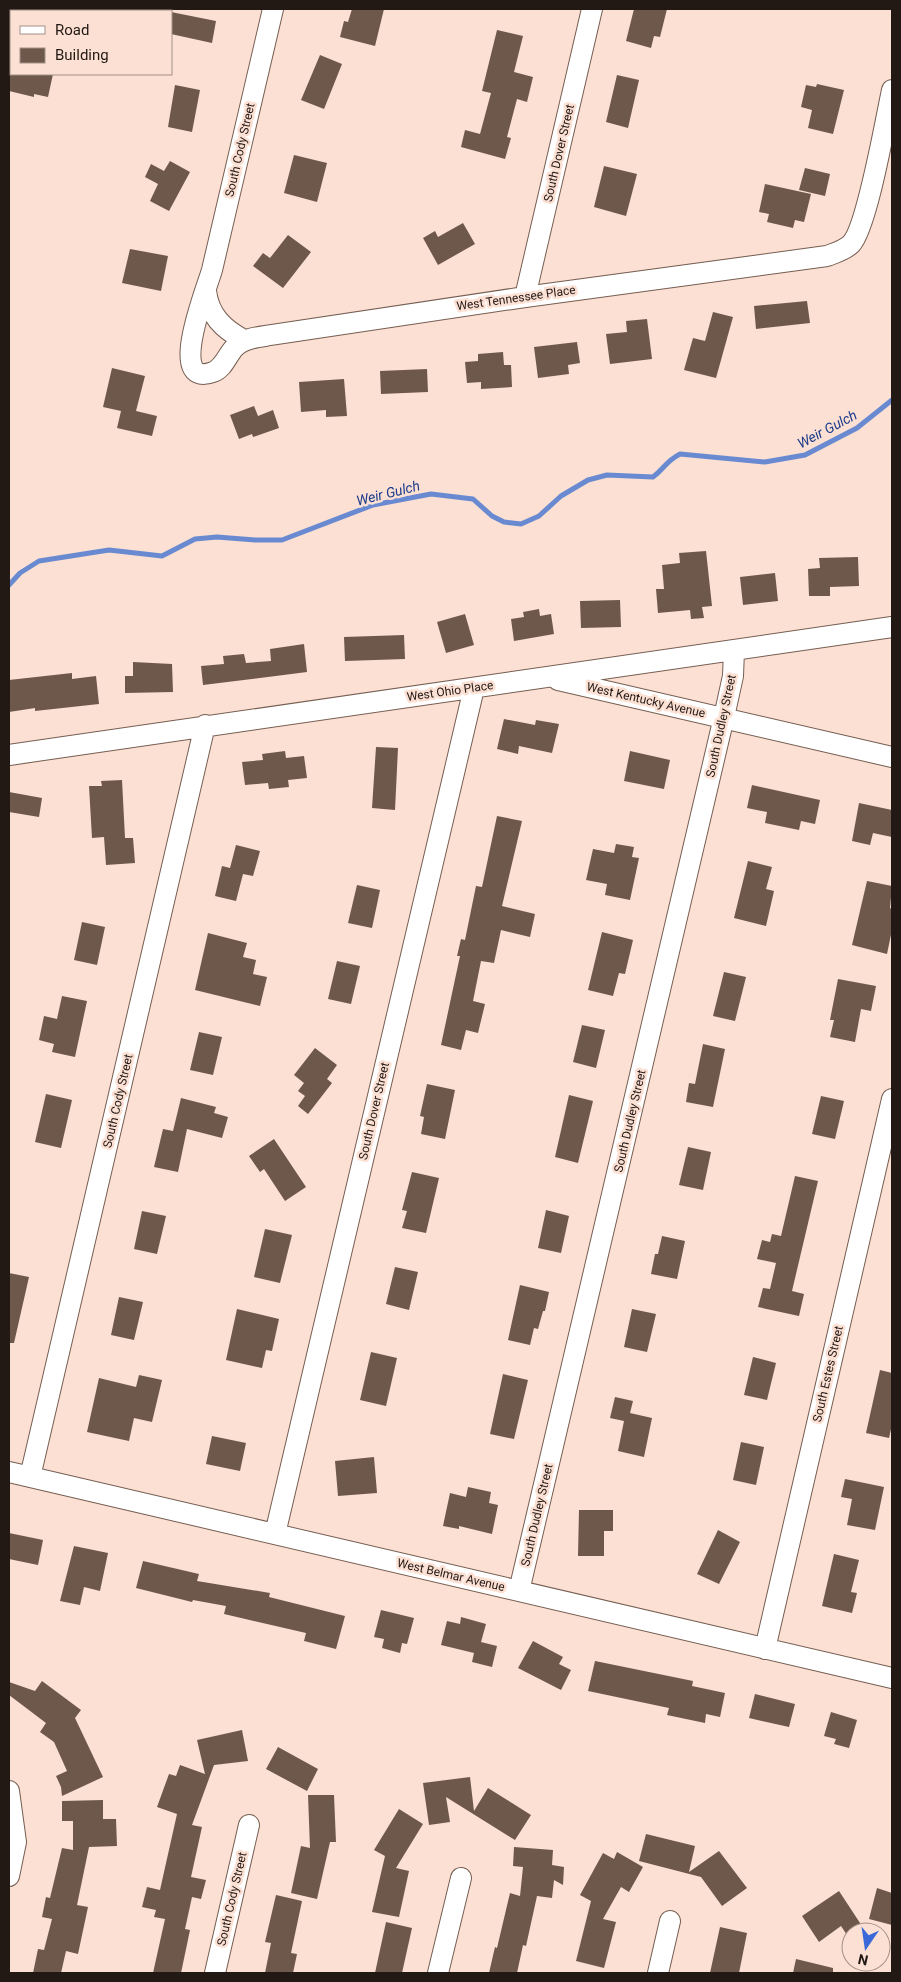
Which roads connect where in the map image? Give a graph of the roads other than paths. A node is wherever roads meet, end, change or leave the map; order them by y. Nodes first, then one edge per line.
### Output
1 (273, 9) edge
2 (592, 9) edge
3 (892, 90) edge
4 (206, 291) junction
5 (525, 296) junction
6 (244, 340) junction
7 (892, 627) edge
8 (734, 650) junction
9 (547, 677) junction
10 (474, 688) junction
11 (724, 718) junction
12 (205, 725) junction
13 (9, 755) edge
14 (892, 757) edge
15 (892, 1099) edge
16 (9, 1472) edge
17 (30, 1478) junction
18 (275, 1534) junction
19 (519, 1591) junction
20 (764, 1649) junction
21 (892, 1678) edge
22 (9, 1791) edge
23 (249, 1825) dead end
24 (9, 1876) edge
25 (461, 1878) dead end
26 (670, 1920) dead end
27 (215, 1973) edge
28 (438, 1973) edge
29 (658, 1973) edge

1 - 4 street, South Cody Street
2 - 5 street, South Dover Street
3 - 5 street, West Tennessee Place
4 - 6 street
4 - 6 street, South Cody Street
5 - 6 street, West Tennessee Place
7 - 8 street, West Ohio Place
8 - 9 street, West Ohio Place
8 - 11 street, South Dudley Street
9 - 10 street, West Ohio Place
9 - 11 street, West Kentucky Avenue
10 - 12 street, West Ohio Place
10 - 18 street, South Dover Street
11 - 14 street, West Kentucky Avenue
11 - 19 street, South Dudley Street
12 - 13 street, West Ohio Place
12 - 17 street, South Cody Street
15 - 20 street, South Estes Street
16 - 17 street, West Belmar Avenue
17 - 18 street, West Belmar Avenue
18 - 19 street, West Belmar Avenue
19 - 20 street, West Belmar Avenue
20 - 21 street, West Belmar Avenue
22 - 24 street
23 - 27 street, South Cody Street
25 - 28 street
26 - 29 street

